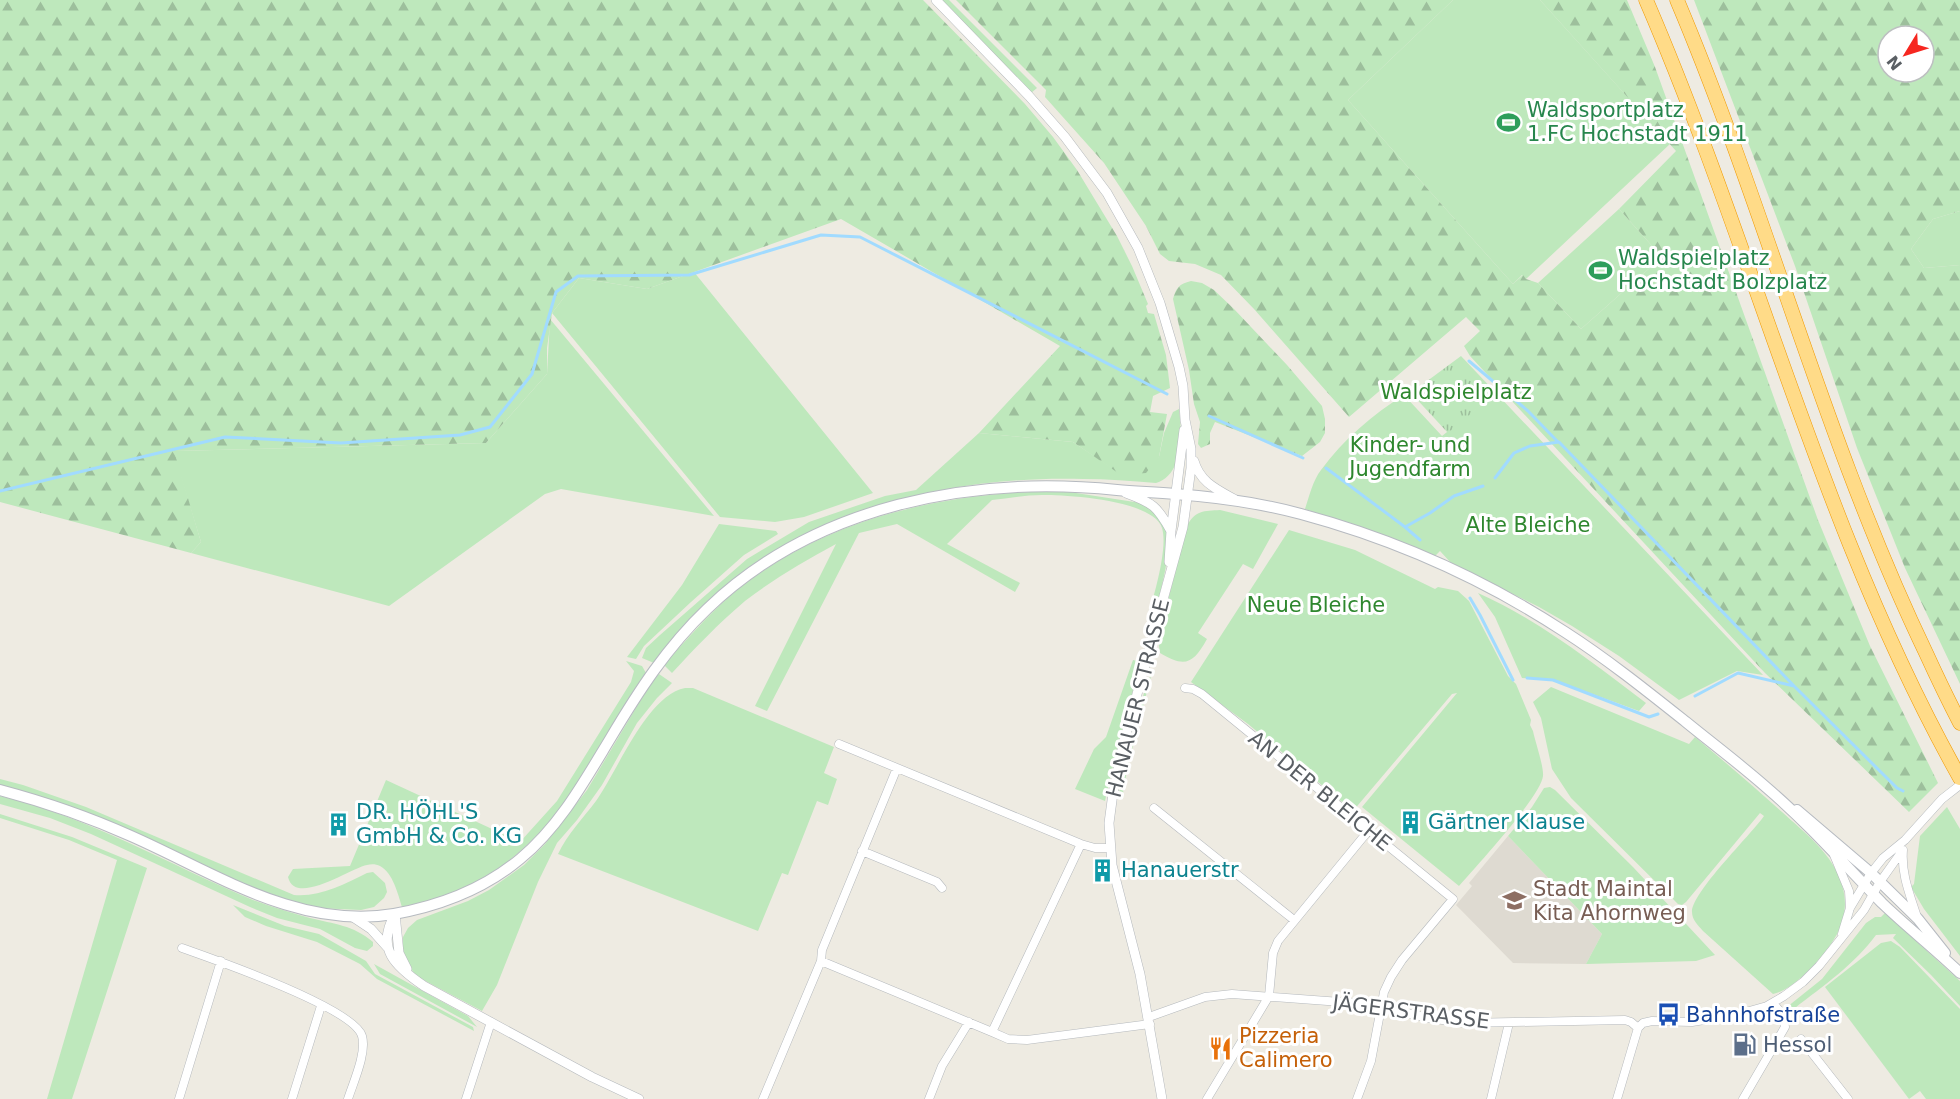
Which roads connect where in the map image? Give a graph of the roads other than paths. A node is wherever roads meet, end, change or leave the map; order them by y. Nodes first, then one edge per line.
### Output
1 (936, 0) edge
2 (1646, 0) edge
3 (1677, 0) edge
4 (1185, 420) junction
5 (1191, 449) junction
6 (1119, 490) junction
7 (1176, 494) junction
8 (1188, 495) junction
9 (1239, 501) junction
10 (1171, 531) junction
11 (1168, 580) junction
12 (1185, 688) dead end
13 (1960, 723) edge
14 (839, 744) dead end
15 (897, 768) junction
16 (1960, 778) edge
17 (1960, 785) edge
18 (0, 790) edge
19 (1773, 792) junction
20 (1154, 808) dead end
21 (1369, 830) junction
22 (1905, 840) junction
23 (1081, 844) junction
24 (1110, 848) junction
25 (1831, 850) junction
26 (862, 851) junction
27 (1902, 851) junction
28 (1871, 873) junction
29 (1880, 882) junction
30 (1864, 884) junction
31 (942, 888) dead end
32 (1874, 894) junction
33 (1850, 908) junction
34 (395, 914) junction
35 (353, 917) junction
36 (1294, 920) junction
37 (1918, 920) junction
38 (1840, 938) junction
39 (182, 948) dead end
40 (389, 950) junction
41 (221, 961) junction
42 (821, 961) junction
43 (1959, 971) edge
44 (413, 978) junction
45 (1269, 996) junction
46 (1773, 1003) junction
47 (321, 1006) junction
48 (1382, 1007) junction
49 (1149, 1020) junction
50 (491, 1022) junction
51 (969, 1022) junction
52 (1509, 1023) junction
53 (1638, 1028) junction
54 (992, 1032) junction
55 (1801, 1039) dead end
56 (179, 1099) edge
57 (292, 1099) edge
58 (348, 1099) edge
59 (466, 1099) edge
60 (639, 1099) edge
61 (763, 1099) edge
62 (929, 1099) edge
63 (1162, 1099) edge
64 (1207, 1099) edge
65 (1357, 1099) edge
66 (1491, 1099) edge
67 (1617, 1099) edge
68 (1743, 1099) edge
69 (1848, 1099) edge

1 - 4 street
2 - 16 highway
3 - 13 highway
4 - 5 street
4 - 7 street, HANAUER STRASSE
5 - 8 street, HANAUER STRASSE
5 - 9 street
6 - 7 main road
6 - 10 street
6 - 34 main road
7 - 8 main road
7 - 10 street, HANAUER STRASSE
8 - 9 main road
8 - 11 street, HANAUER STRASSE
9 - 19 main road
10 - 11 street, HANAUER STRASSE
11 - 24 street, HANAUER STRASSE
12 - 21 street, AN DER BLEICHE
14 - 15 street
15 - 23 street
15 - 26 street
17 - 22 street
18 - 35 main road
19 - 25 main road
19 - 28 main road
20 - 36 street
21 - 36 street
21 - 48 street, AN DER BLEICHE
22 - 27 street
22 - 28 street
23 - 24 street
23 - 54 street
24 - 49 street, HANAUER STRASSE
25 - 30 main road
25 - 33 street
26 - 31 street
26 - 42 street
27 - 29 street
27 - 37 street
28 - 29 main road
28 - 30 street
29 - 32 street
29 - 37 main road
30 - 32 main road
30 - 33 street
32 - 38 street
32 - 43 main road
33 - 38 street
34 - 35 main road
34 - 40 street
34 - 44 street
35 - 40 street
36 - 45 street
37 - 43 main road
38 - 46 street
39 - 41 street
40 - 44 street
41 - 47 street
41 - 56 street
42 - 51 street, JÄGERSTRASSE
42 - 61 street
44 - 50 street
45 - 48 street, JÄGERSTRASSE
45 - 49 street, JÄGERSTRASSE
45 - 64 street
46 - 53 street, JÄGERSTRASSE
46 - 68 street
47 - 57 street
47 - 58 street
48 - 52 street, JÄGERSTRASSE
48 - 65 street
49 - 54 street, JÄGERSTRASSE
49 - 63 street, HANAUER STRASSE
50 - 59 street
50 - 60 street
51 - 54 street, JÄGERSTRASSE
51 - 62 street
52 - 53 street, JÄGERSTRASSE
52 - 66 street
53 - 67 street
55 - 69 street

